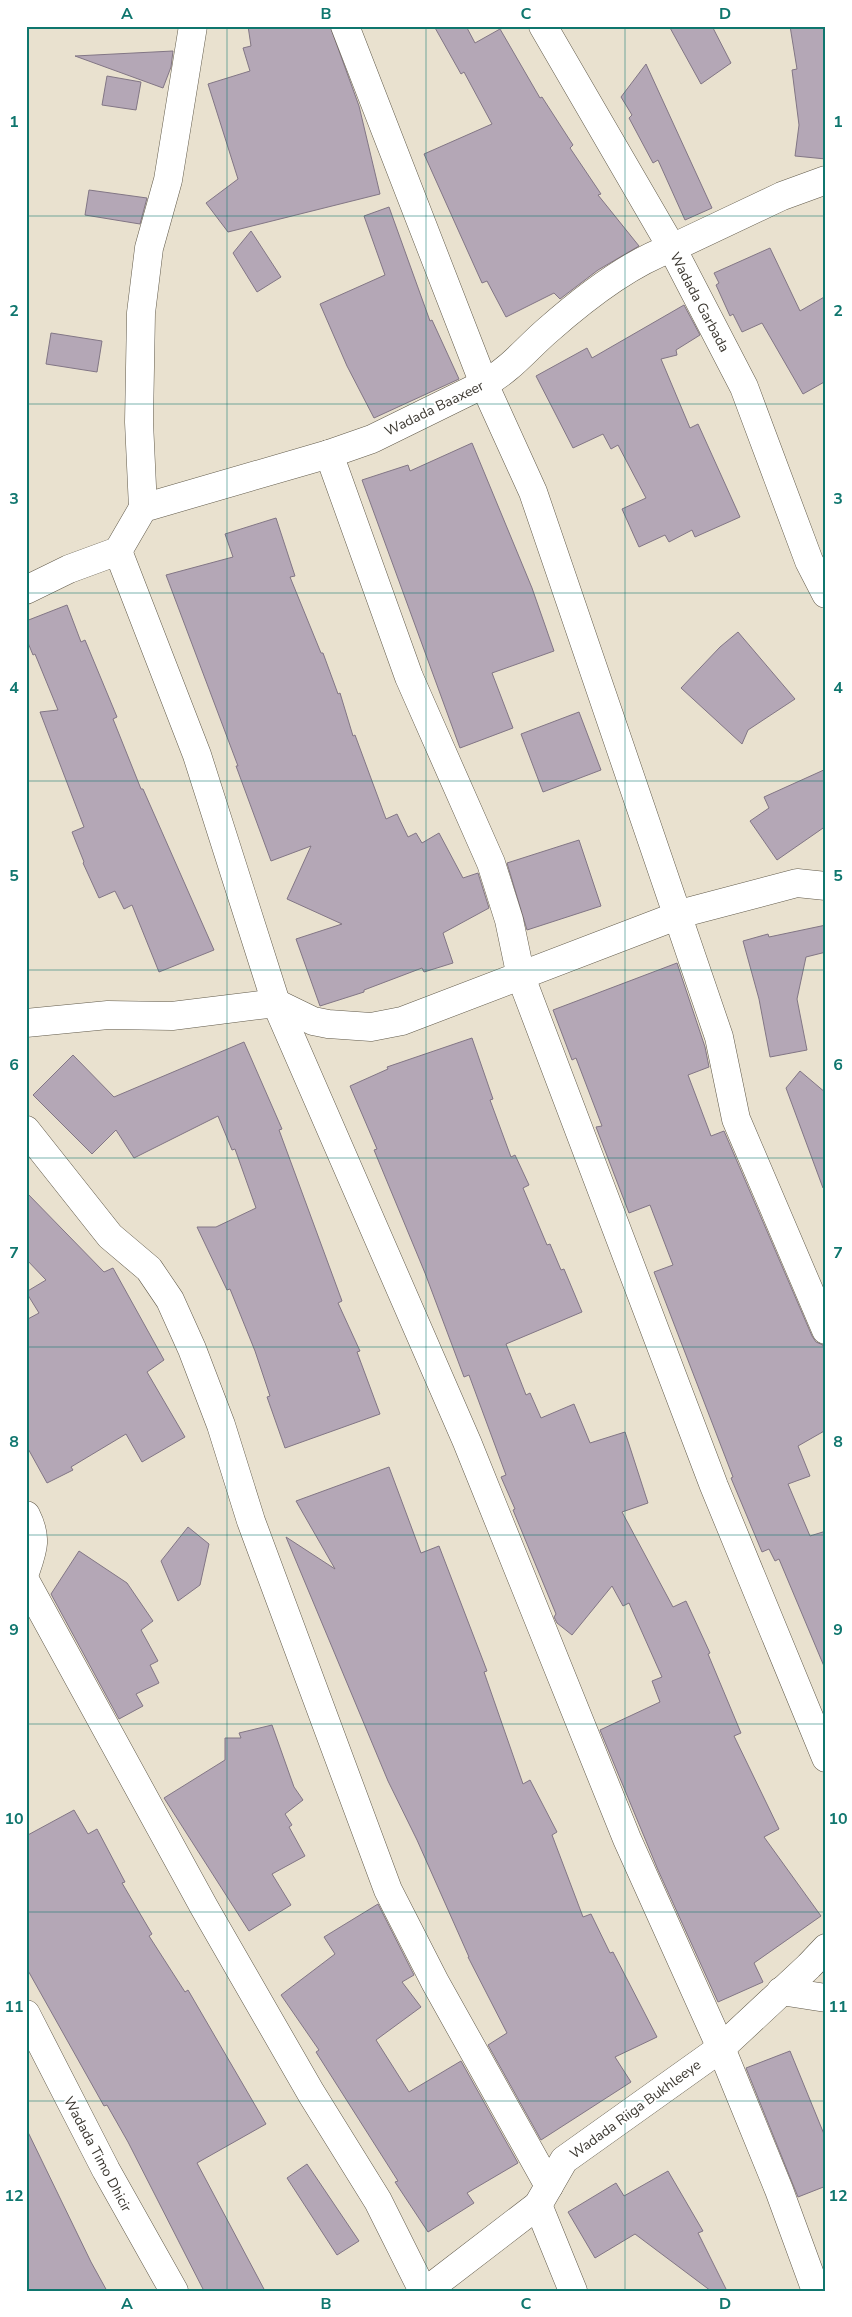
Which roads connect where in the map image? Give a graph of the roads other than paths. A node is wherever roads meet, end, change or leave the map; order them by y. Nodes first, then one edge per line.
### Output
1 (193, 26) edge
2 (345, 26) edge
3 (542, 26) edge
4 (826, 180) edge
5 (672, 248) junction
6 (484, 384) junction
7 (329, 454) junction
8 (143, 508) junction
9 (118, 551) junction
10 (26, 590) edge
11 (826, 594) edge
12 (826, 886) edge
13 (678, 916) junction
14 (521, 977) junction
15 (276, 1002) junction
16 (26, 1023) edge
17 (26, 1130) edge
18 (826, 1330) edge
19 (26, 1515) edge
20 (26, 1570) edge
21 (26, 1582) edge
22 (826, 1758) edge
23 (826, 1948) edge
24 (781, 1991) junction
25 (826, 1998) edge
26 (26, 2014) edge
27 (721, 2048) junction
28 (543, 2196) junction
29 (174, 2291) edge
30 (422, 2291) edge
31 (426, 2291) edge
32 (573, 2291) edge
33 (816, 2291) edge

1 - 8 street
2 - 6 street
3 - 5 street, Wadada Garbada
4 - 5 street, Wadada Baaxeer
5 - 6 street, Wadada Baaxeer
5 - 11 street, Wadada Garbada
6 - 7 street, Wadada Baaxeer
6 - 13 street
7 - 8 street, Wadada Baaxeer
7 - 14 street
8 - 9 street
9 - 10 street
9 - 15 street
12 - 13 street
13 - 14 street
13 - 18 street
14 - 15 street
14 - 22 street
15 - 16 street
15 - 27 street
17 - 28 street
19 - 20 street
21 - 30 street
23 - 24 street, Wadada Riiga Bukhleeye
24 - 25 street
24 - 27 street, Wadada Riiga Bukhleeye
26 - 29 street, Wadada Timo Dhicir
27 - 28 street, Wadada Riiga Bukhleeye
27 - 33 street
28 - 31 street, Wadada Riiga Bukhleeye
28 - 32 street

